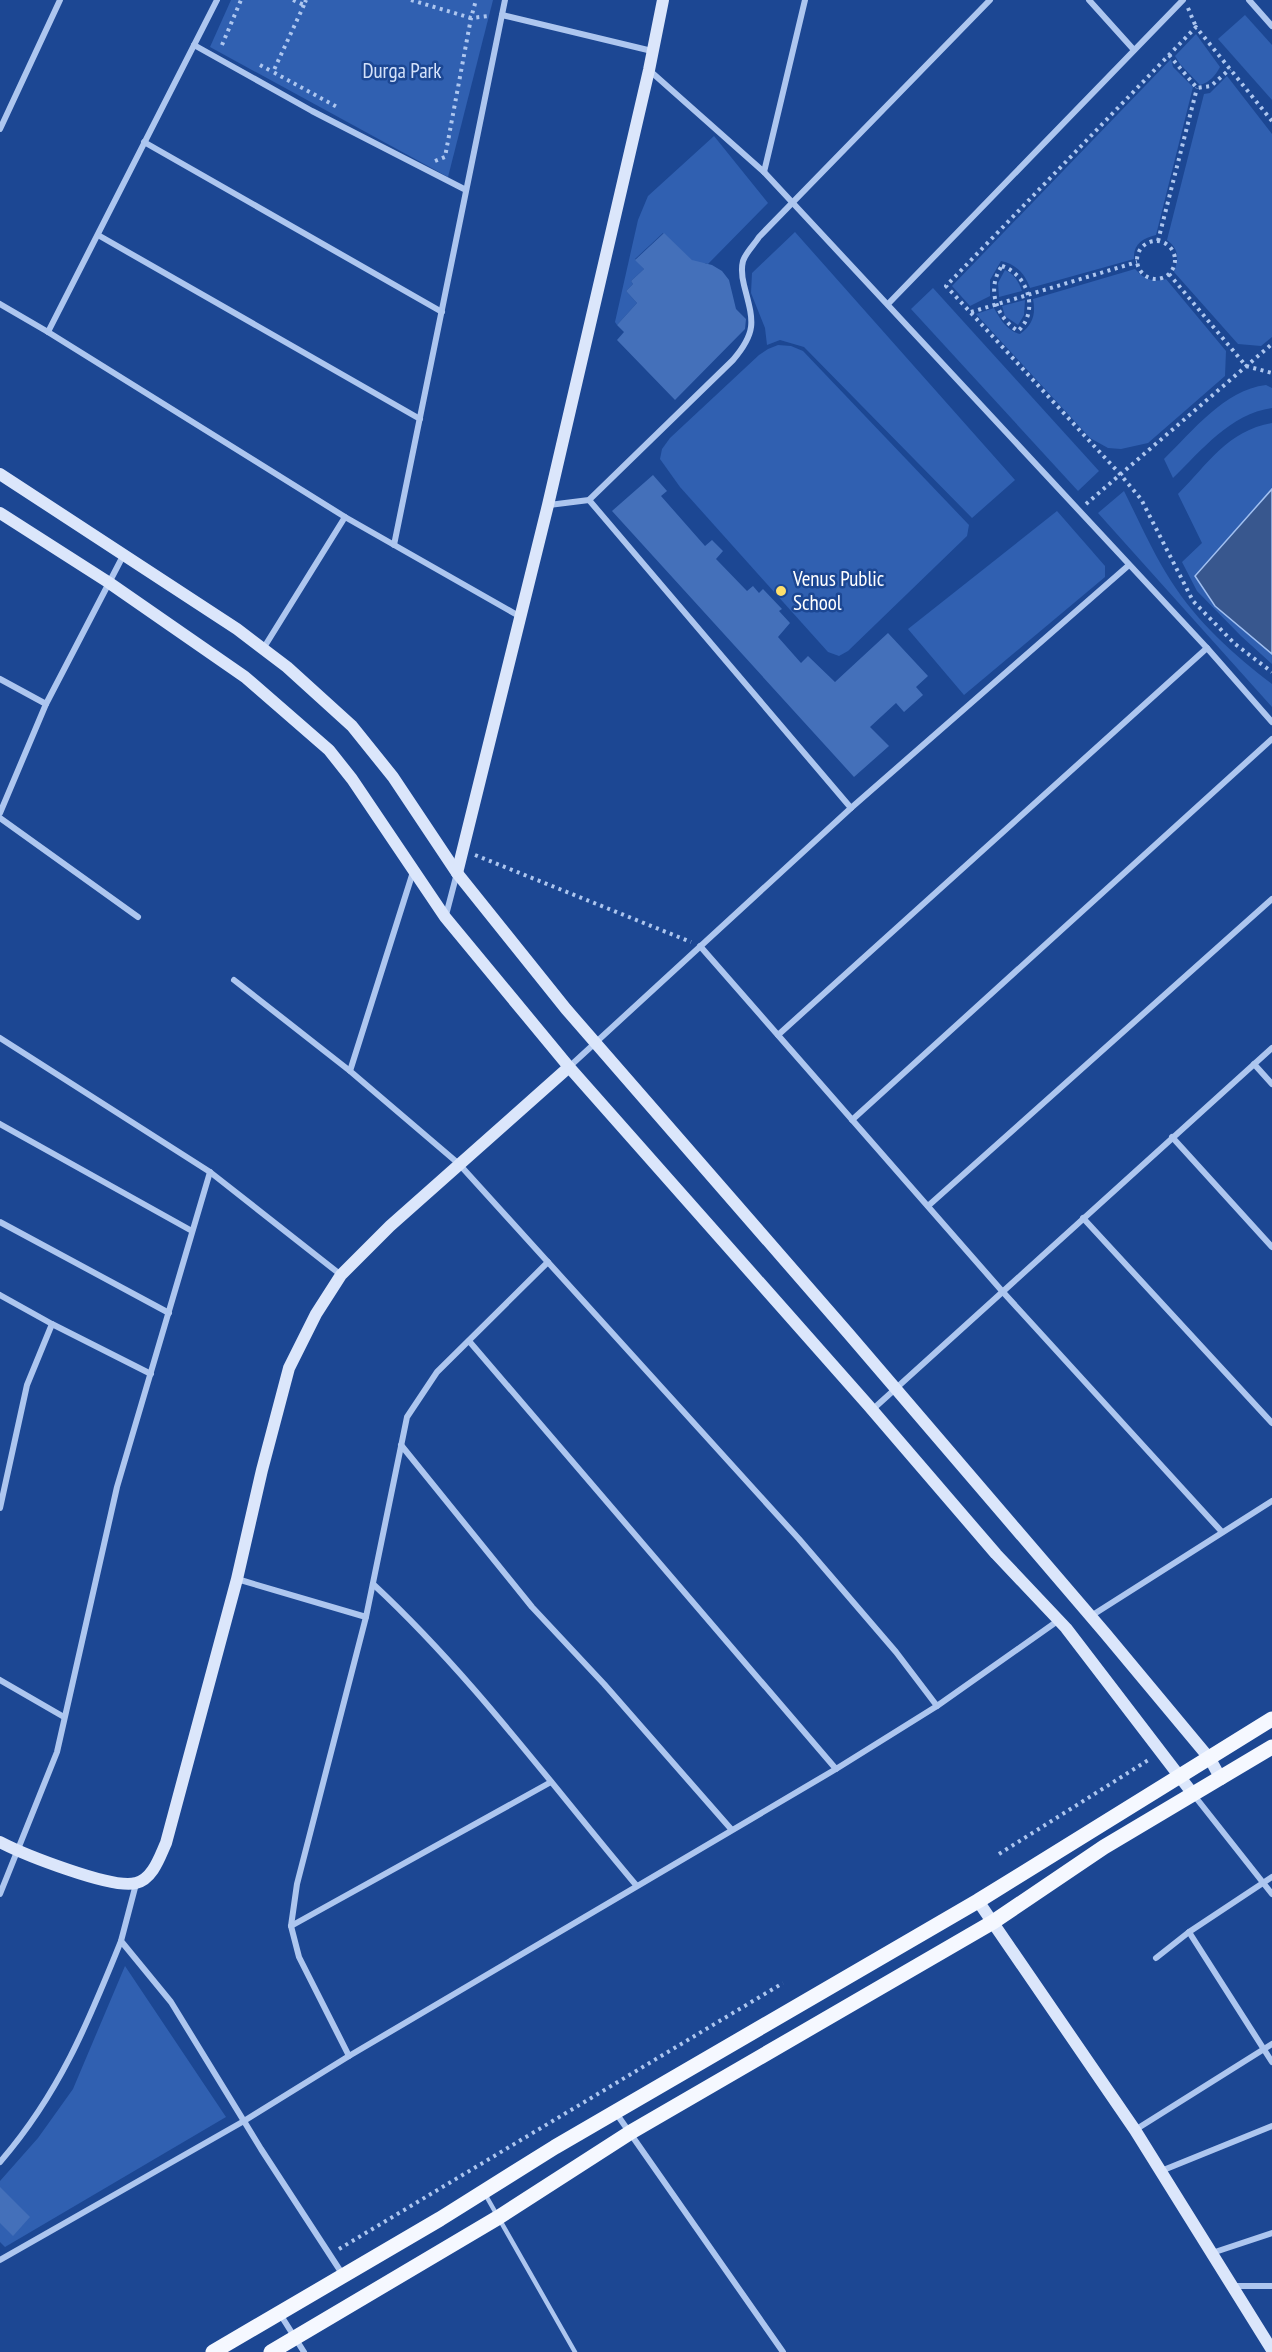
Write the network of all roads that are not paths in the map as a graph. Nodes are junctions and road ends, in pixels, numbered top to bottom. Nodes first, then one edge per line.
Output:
1 (60, 0) edge
2 (217, 0) edge
3 (505, 0) edge
4 (663, 0) edge
5 (805, 0) edge
6 (990, 0) edge
7 (1089, 0) edge
8 (1183, 0) edge
9 (1248, 0) edge
10 (502, 15) junction
11 (1272, 26) edge
12 (194, 45) junction
13 (1134, 50) junction
14 (652, 51) junction
15 (649, 70) junction
16 (0, 129) edge
17 (144, 142) junction
18 (764, 171) junction
19 (466, 190) junction
20 (794, 202) junction
21 (98, 234) junction
22 (0, 303) edge
23 (888, 304) junction
24 (442, 312) junction
25 (48, 332) junction
26 (420, 419) junction
27 (0, 474) edge
28 (589, 500) junction
29 (548, 505) junction
30 (0, 513) edge
31 (345, 517) junction
32 (394, 545) junction
33 (123, 554) junction
34 (1129, 565) junction
35 (108, 582) junction
36 (519, 616) junction
37 (1207, 648) junction
38 (263, 649) junction
39 (0, 679) edge
40 (46, 704) junction
41 (1272, 722) edge
42 (1272, 739) edge
43 (850, 808) junction
44 (0, 813) edge
45 (0, 818) edge
46 (414, 869) junction
47 (457, 873) junction
48 (1272, 899) edge
49 (138, 917) dead end
50 (445, 917) junction
51 (700, 946) junction
52 (234, 980) dead end
53 (778, 1035) junction
54 (0, 1038) edge
55 (596, 1044) junction
56 (1272, 1048) edge
57 (1254, 1064) junction
58 (570, 1067) junction
59 (350, 1071) junction
60 (1272, 1084) edge
61 (852, 1120) junction
62 (0, 1124) edge
63 (1172, 1137) junction
64 (459, 1164) junction
65 (210, 1172) junction
66 (928, 1206) junction
67 (1083, 1218) junction
68 (0, 1222) edge
69 (192, 1231) junction
70 (1272, 1247) edge
71 (548, 1262) junction
72 (341, 1275) junction
73 (1002, 1291) junction
74 (0, 1295) edge
75 (169, 1313) junction
76 (52, 1324) junction
77 (469, 1341) junction
78 (151, 1374) junction
79 (896, 1389) junction
80 (872, 1410) junction
81 (1272, 1423) edge
82 (401, 1444) junction
83 (1272, 1501) edge
84 (0, 1508) edge
85 (1222, 1532) junction
86 (237, 1579) junction
87 (373, 1584) junction
88 (1091, 1616) junction
89 (366, 1617) junction
90 (1059, 1620) junction
91 (0, 1680) edge
92 (937, 1706) junction
93 (64, 1718) junction
94 (1272, 1719) edge
95 (1272, 1747) edge
96 (1210, 1759) junction
97 (836, 1769) junction
98 (1178, 1775) junction
99 (1221, 1779) junction
100 (551, 1782) junction
101 (1193, 1794) junction
102 (731, 1829) junction
103 (0, 1842) edge
104 (18, 1851) junction
105 (1272, 1877) edge
106 (1264, 1882) junction
107 (136, 1883) junction
108 (636, 1885) junction
109 (0, 1894) edge
110 (1272, 1894) edge
111 (978, 1901) junction
112 (993, 1922) junction
113 (291, 1926) junction
114 (1189, 1932) junction
115 (122, 1941) junction
116 (1155, 1958) dead end
117 (1272, 2044) edge
118 (1264, 2049) junction
119 (349, 2056) junction
120 (1272, 2062) edge
121 (615, 2113) junction
122 (244, 2121) junction
123 (1272, 2126) edge
124 (1135, 2130) junction
125 (631, 2132) junction
126 (0, 2162) edge
127 (1161, 2171) junction
128 (484, 2191) junction
129 (499, 2217) junction
130 (1272, 2233) edge
131 (0, 2249) edge
132 (1212, 2253) junction
133 (3, 2258) edge
134 (343, 2275) junction
135 (1232, 2286) junction
136 (1272, 2286) edge
137 (280, 2314) junction
138 (295, 2338) junction
139 (1272, 2350) edge
140 (213, 2352) edge
141 (271, 2352) edge
142 (304, 2352) edge
143 (575, 2352) edge
144 (783, 2352) edge

1 - 16 street
2 - 12 street
3 - 10 street
4 - 14 street
5 - 18 street
6 - 20 street
7 - 13 street
8 - 13 street
9 - 11 street
10 - 14 street
10 - 19 street
12 - 17 street
12 - 19 street
13 - 23 street
14 - 15 street
15 - 18 street
15 - 29 street
17 - 21 street
17 - 24 street
18 - 20 street
19 - 24 street
20 - 23 street
20 - 28 street
21 - 25 street
21 - 26 street
22 - 25 street
23 - 34 street
24 - 26 street
25 - 31 street
26 - 32 street
27 - 33 street
28 - 29 street
28 - 43 street
29 - 36 street
30 - 35 street
31 - 32 street
31 - 38 street
32 - 36 street
33 - 35 street
33 - 38 street
34 - 37 street
34 - 43 street
35 - 40 street
35 - 46 street
36 - 47 street
37 - 41 street
37 - 53 street
38 - 47 street
39 - 40 street
40 - 44 street
42 - 61 street
43 - 51 street
45 - 49 street
46 - 50 street
46 - 59 street
47 - 50 street
47 - 55 street
48 - 66 street
50 - 58 street
51 - 53 street
51 - 55 street
52 - 59 street
53 - 61 street
54 - 65 street
55 - 58 street
55 - 79 street
56 - 57 street
57 - 60 street
57 - 63 street
58 - 64 street
58 - 80 street
59 - 64 street
61 - 66 street
62 - 69 street
63 - 67 street
63 - 70 street
64 - 71 street
64 - 72 street
65 - 69 street
65 - 72 street
66 - 73 street
67 - 73 street
67 - 81 street
68 - 75 street
69 - 75 street
71 - 77 street
71 - 92 street
72 - 86 street
73 - 79 street
73 - 85 street
74 - 76 street
75 - 78 street
76 - 78 street
76 - 84 street
77 - 82 street
77 - 97 street
78 - 93 street
79 - 80 street
79 - 88 street
80 - 90 street
82 - 87 street
82 - 102 street
83 - 85 street
85 - 88 street
86 - 89 street
86 - 107 street
87 - 89 street
87 - 100 street
88 - 96 street
89 - 113 street
90 - 92 street
90 - 98 street
91 - 93 street
92 - 97 street
93 - 104 street
94 - 96 main road
95 - 99 main road
96 - 98 main road
96 - 99 street
97 - 102 street
98 - 101 street
98 - 111 main road
99 - 101 main road
100 - 108 street
100 - 113 street
101 - 106 street
101 - 112 main road
102 - 108 street
103 - 104 street
104 - 107 street
104 - 109 street
105 - 106 street
106 - 110 street
106 - 114 street
107 - 115 street
108 - 119 street
111 - 112 street
111 - 121 main road
112 - 124 street
112 - 125 main road
113 - 119 street
114 - 116 street
114 - 118 street
115 - 122 street
115 - 126 street
117 - 118 street
118 - 120 street
118 - 124 street
119 - 122 street
121 - 125 street
121 - 128 main road
122 - 133 street
122 - 134 street
123 - 127 street
124 - 127 street
125 - 129 main road
125 - 144 street
127 - 132 street
128 - 129 lane
128 - 134 main road
129 - 138 main road
129 - 143 lane
130 - 132 street
131 - 133 street
132 - 135 street
134 - 137 main road
135 - 136 street
135 - 139 street
137 - 138 street
137 - 140 main road
138 - 141 main road
138 - 142 street

